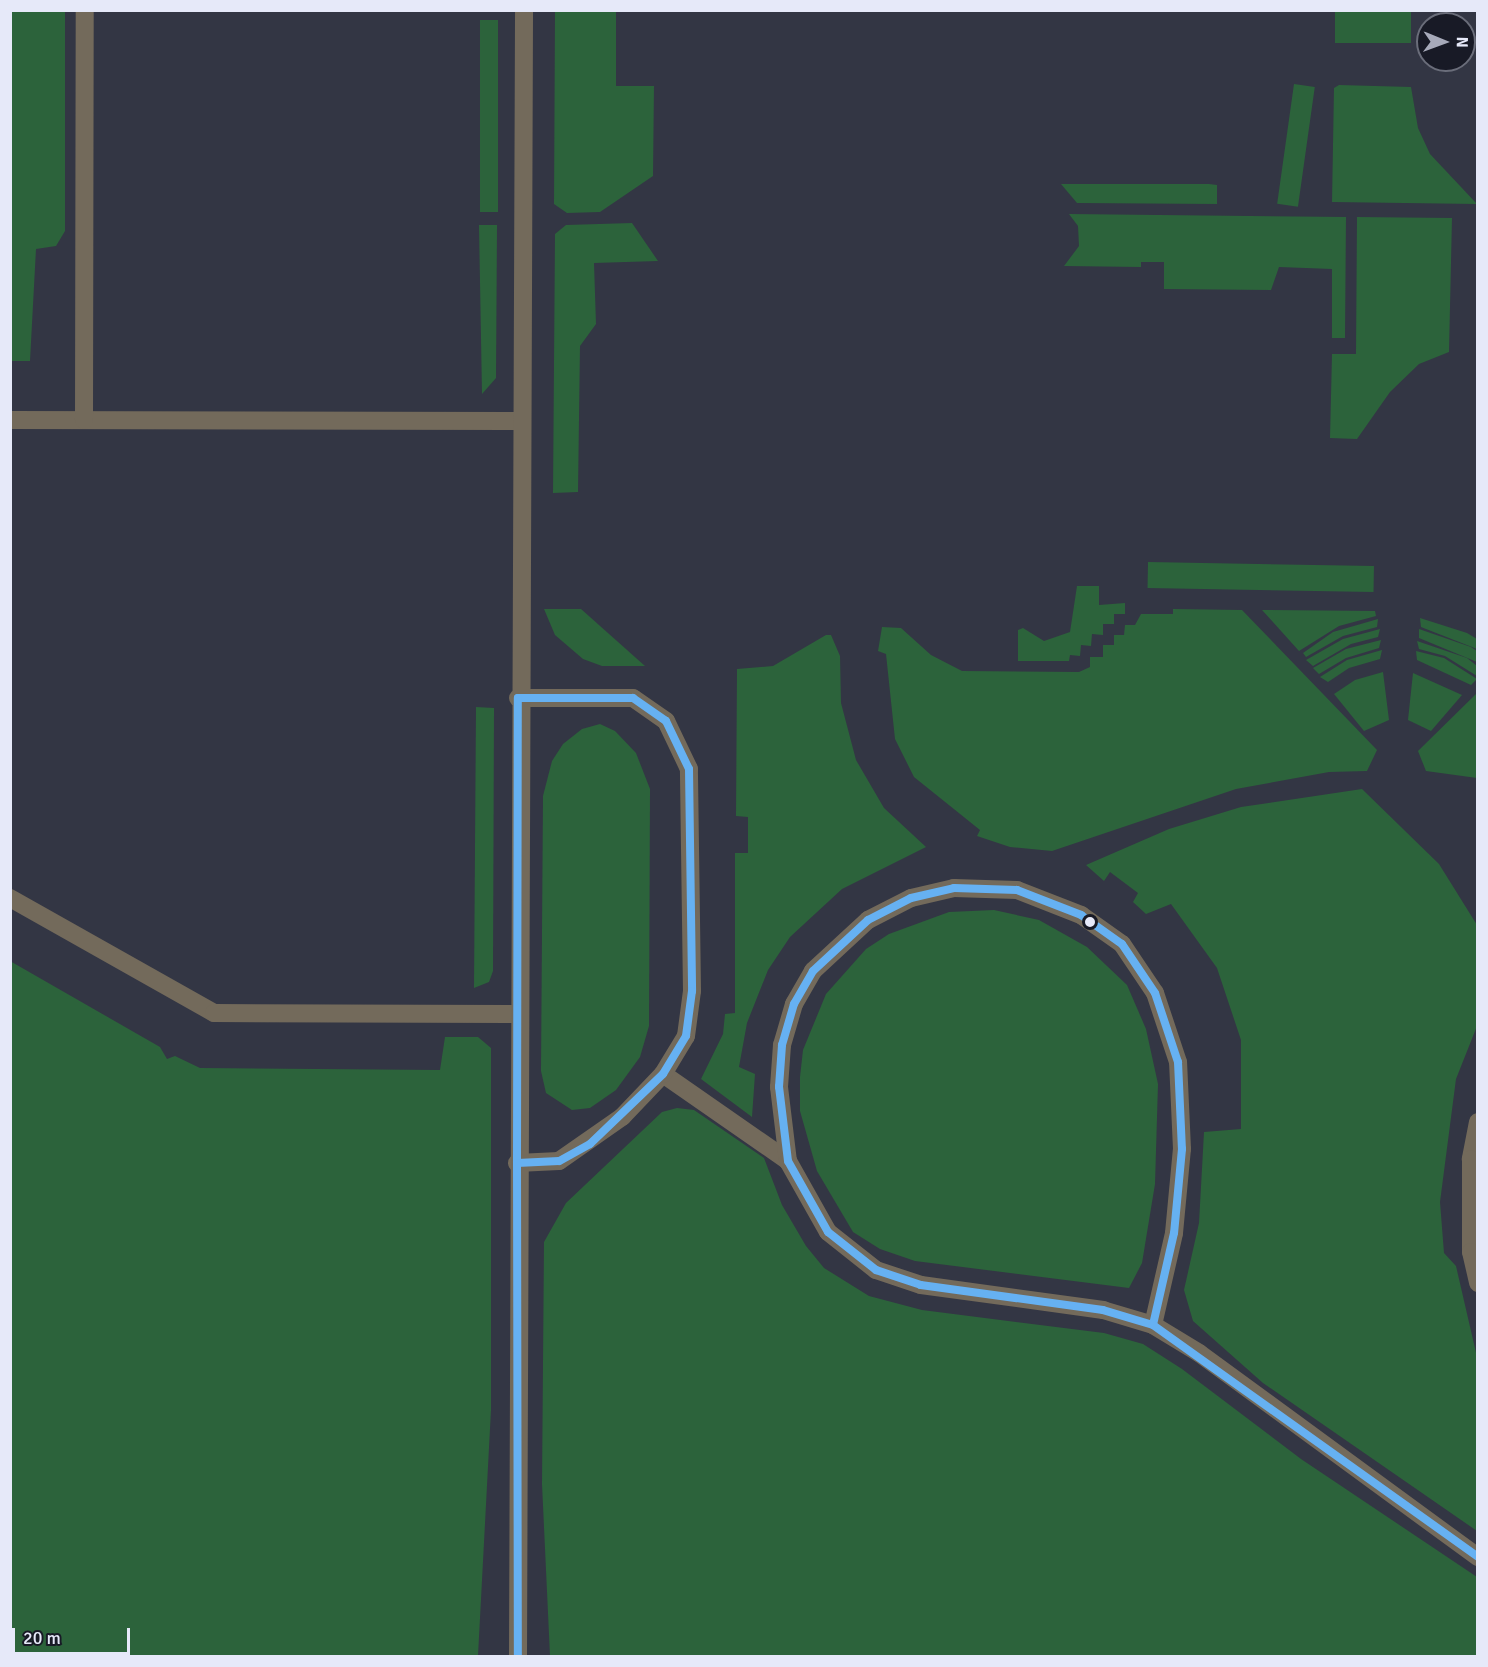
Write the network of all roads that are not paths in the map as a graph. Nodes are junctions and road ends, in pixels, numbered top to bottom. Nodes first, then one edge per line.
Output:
1 (84, 10) edge
2 (524, 10) edge
3 (10, 420) edge
4 (84, 420) junction
5 (520, 421) junction
6 (518, 698) junction
7 (10, 898) edge
8 (517, 1014) junction
9 (663, 1074) junction
10 (1478, 1122) edge
11 (788, 1161) junction
12 (517, 1163) junction
13 (1478, 1283) edge
14 (1153, 1325) junction
15 (1478, 1557) edge
16 (518, 1656) edge

1 - 4 lane
2 - 5 lane
3 - 4 lane
4 - 5 lane
5 - 6 lane
6 - 8 lane
6 - 9 lane
7 - 8 lane
8 - 12 lane
9 - 11 lane
9 - 12 lane
10 - 13 lane
11 - 14 lane
11 - 14 lane
12 - 16 lane
14 - 15 lane

